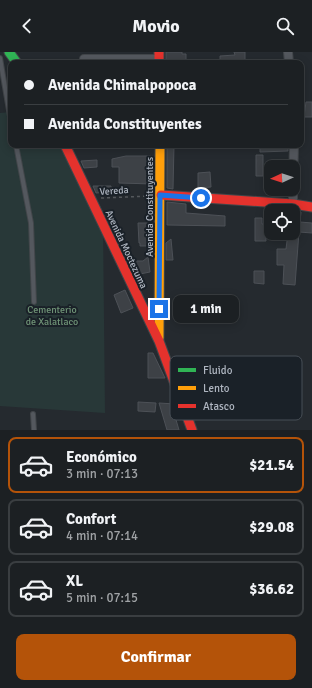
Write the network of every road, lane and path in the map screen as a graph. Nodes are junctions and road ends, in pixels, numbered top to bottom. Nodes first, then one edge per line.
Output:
1 (9, 52) edge
2 (0, 58) edge
3 (159, 58) edge
4 (84, 59) dead end
5 (16, 60) edge
6 (8, 105) edge
7 (17, 148) edge
8 (66, 148) edge
9 (160, 148) edge
10 (294, 148) edge
11 (294, 160) edge
12 (160, 195) junction
13 (293, 196) edge
14 (91, 199) junction
15 (293, 204) joint
16 (300, 205) edge
17 (312, 207) edge
18 (34, 302) dead end
19 (159, 341) junction
20 (170, 371) edge
21 (33, 414) dead end
22 (188, 420) edge
23 (34, 430) edge
24 (192, 430) edge

1 - 5 main road
2 - 6 lane
3 - 4 street
7 - 18 lane
8 - 14 main road, Avenida Moctezuma
9 - 12 main road, Avenida Constituyentes
10 - 11 street
12 - 14 path, Vereda
12 - 15 main road
12 - 19 main road, Avenida Constituyentes
13 - 15 street
14 - 19 main road, Avenida Moctezuma
16 - 17 main road
19 - 20 main road, Avenida Moctezuma
21 - 23 lane
22 - 24 main road, Avenida Moctezuma

